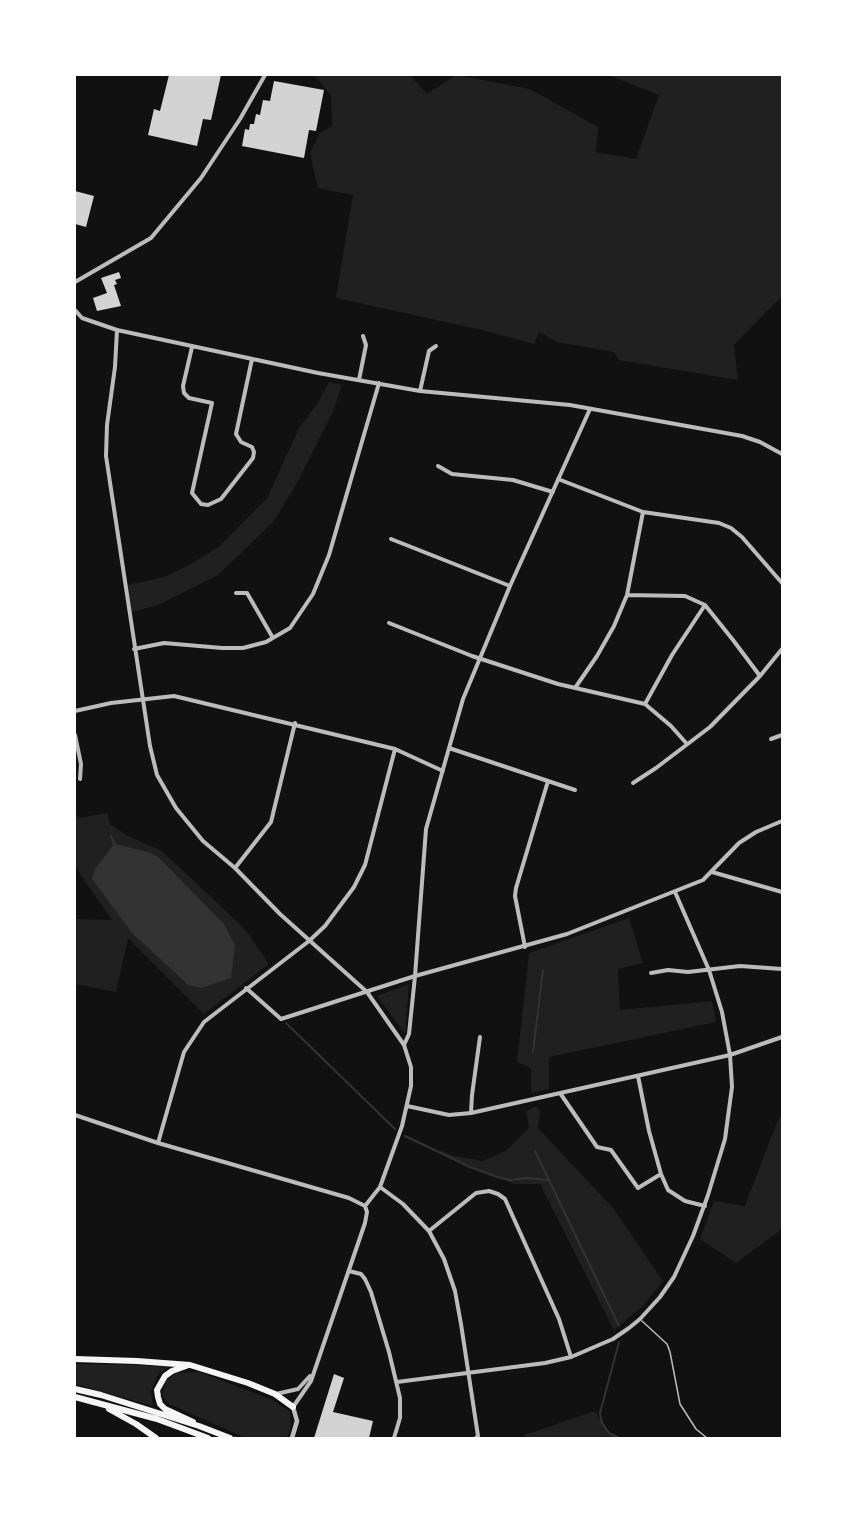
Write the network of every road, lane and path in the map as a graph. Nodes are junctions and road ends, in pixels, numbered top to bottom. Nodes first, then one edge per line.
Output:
1 (265, 75) edge
2 (75, 282) edge
3 (75, 310) edge
4 (117, 330) junction
5 (363, 336) dead end
6 (192, 346) junction
7 (436, 346) dead end
8 (252, 359) junction
9 (359, 380) junction
10 (379, 383) junction
11 (420, 391) junction
12 (590, 409) junction
13 (782, 454) edge
14 (438, 466) dead end
15 (558, 479) junction
16 (553, 492) junction
17 (643, 512) junction
18 (391, 539) dead end
19 (782, 583) edge
20 (510, 586) junction
21 (236, 593) dead end
22 (627, 595) junction
23 (705, 605) junction
24 (388, 623) dead end
25 (273, 638) junction
26 (134, 649) junction
27 (782, 649) edge
28 (480, 658) junction
29 (760, 676) junction
30 (575, 688) junction
31 (142, 699) junction
32 (645, 705) junction
33 (75, 711) edge
34 (295, 723) junction
35 (75, 735) edge
36 (782, 735) edge
37 (771, 739) dead end
38 (687, 744) junction
39 (449, 748) junction
40 (395, 749) junction
41 (443, 771) junction
42 (80, 778) dead end
43 (548, 781) junction
44 (633, 783) dead end
45 (575, 790) dead end
46 (782, 821) edge
47 (235, 868) junction
48 (712, 872) junction
49 (675, 892) junction
50 (782, 892) edge
51 (309, 940) junction
52 (525, 947) junction
53 (782, 969) edge
54 (708, 970) junction
55 (651, 973) dead end
56 (416, 976) junction
57 (246, 988) junction
58 (367, 992) junction
59 (480, 1037) dead end
60 (782, 1037) edge
61 (404, 1045) junction
62 (730, 1055) junction
63 (638, 1076) junction
64 (560, 1093) junction
65 (407, 1106) junction
66 (471, 1113) junction
67 (75, 1115) edge
68 (158, 1143) junction
69 (661, 1174) junction
70 (380, 1187) junction
71 (365, 1206) junction
72 (705, 1206) junction
73 (429, 1231) junction
74 (349, 1271) junction
75 (640, 1319) junction
76 (571, 1357) junction
77 (75, 1359) edge
78 (318, 1362) junction
79 (190, 1365) junction
80 (468, 1372) junction
81 (397, 1382) junction
82 (75, 1389) edge
83 (275, 1394) junction
84 (75, 1397) edge
85 (98, 1403) junction
86 (293, 1407) junction
87 (199, 1426) junction
88 (156, 1438) edge
89 (208, 1438) edge
90 (230, 1438) edge
91 (292, 1438) edge
92 (394, 1438) edge
93 (476, 1438) edge
94 (707, 1438) edge

1 - 2 street
3 - 4 street
4 - 6 street
4 - 26 street
5 - 9 street
6 - 8 street
6 - 8 street
7 - 11 street
8 - 9 street
9 - 10 street
10 - 11 street
10 - 25 street
11 - 12 street
12 - 13 street
12 - 15 street
14 - 16 street
15 - 16 street
15 - 17 street
16 - 20 street
17 - 19 street
17 - 22 street
18 - 20 street
20 - 28 street
21 - 25 street
22 - 23 street
22 - 30 street
23 - 29 street
23 - 32 street
24 - 28 street
25 - 26 street
26 - 31 street
27 - 29 street
28 - 30 street
28 - 39 street
29 - 38 street
30 - 32 street
31 - 33 street
31 - 34 street
31 - 47 street
32 - 38 street
34 - 40 street
34 - 47 street
35 - 42 street
36 - 37 street
38 - 44 street
39 - 41 street
39 - 43 street
40 - 41 street
40 - 51 street
41 - 56 street
43 - 45 street
43 - 52 street
46 - 48 street
47 - 51 street
48 - 49 street
48 - 50 street
49 - 52 street
49 - 54 street
51 - 57 street
51 - 58 street
52 - 56 street
53 - 54 street
54 - 55 street
54 - 62 street
56 - 58 street
56 - 61 street
57 - 58 street
57 - 68 street
58 - 61 street
59 - 66 street
60 - 62 street
61 - 65 street
62 - 63 street
62 - 72 street
63 - 64 street
63 - 69 street
64 - 66 street
64 - 69 street
65 - 66 street
65 - 70 street
67 - 68 street
68 - 71 street
69 - 72 street
70 - 71 street
70 - 73 street
71 - 74 street
72 - 75 street
73 - 76 street
73 - 80 street
74 - 78 street
74 - 81 street
75 - 76 street
75 - 94 lane
76 - 80 street
77 - 79 highway
78 - 83 street
78 - 86 street
79 - 83 highway
79 - 87 highway
80 - 81 street
80 - 93 street
81 - 92 street
82 - 87 highway
83 - 86 highway
84 - 85 highway
85 - 88 highway
85 - 89 highway
86 - 91 street
87 - 90 highway

